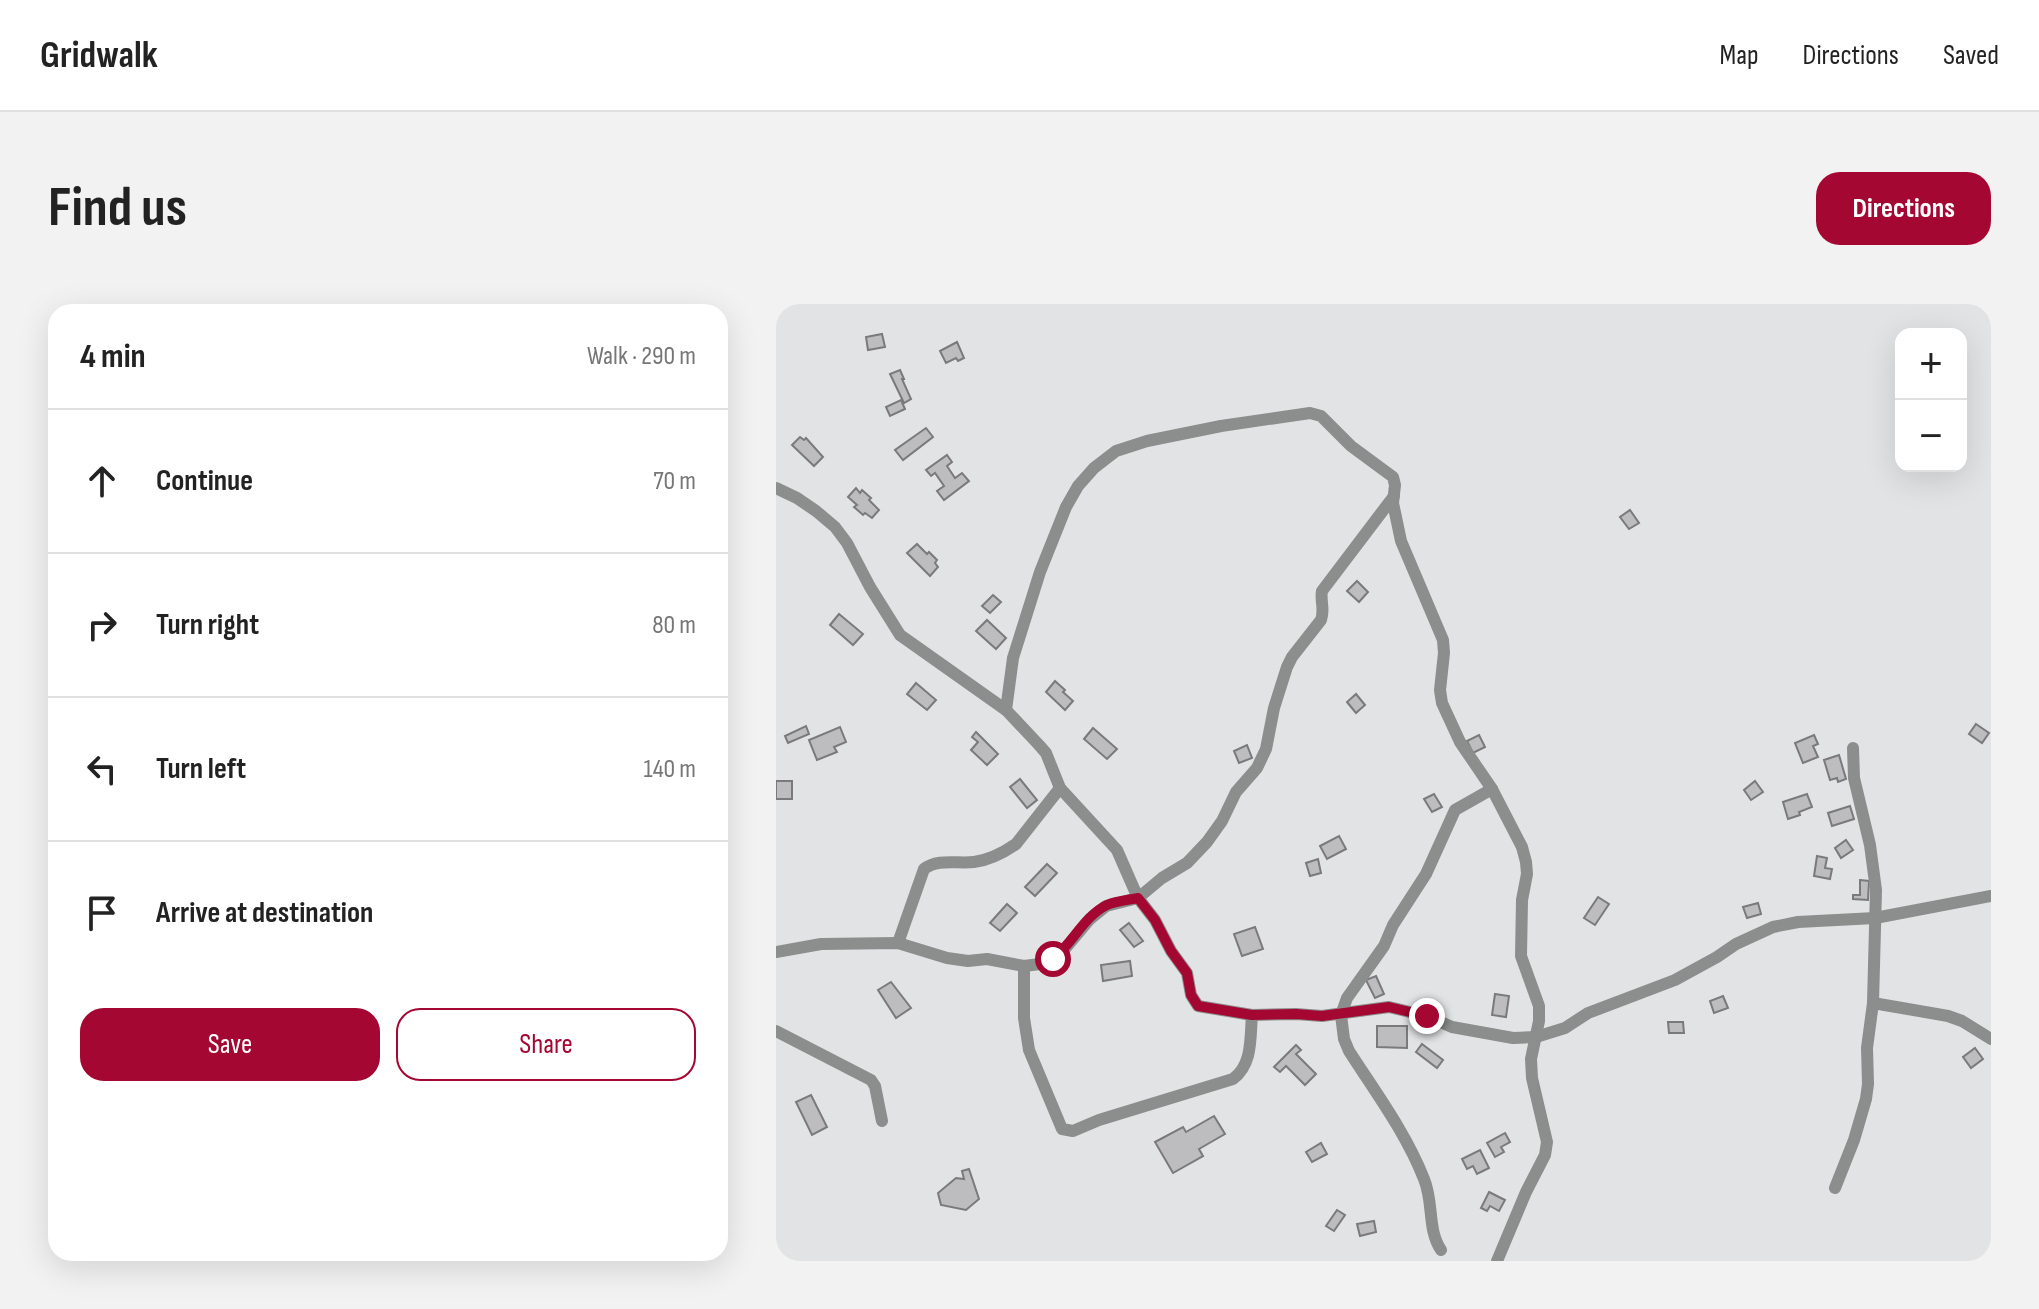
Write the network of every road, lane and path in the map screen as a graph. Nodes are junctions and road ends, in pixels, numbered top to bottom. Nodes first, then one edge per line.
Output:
1 (776, 488) edge
2 (1394, 496) junction
3 (1006, 710) junction
4 (1853, 748) dead end
5 (1060, 788) junction
6 (1492, 789) junction
7 (1991, 896) edge
8 (1138, 898) junction
9 (1875, 918) junction
10 (898, 943) junction
11 (776, 952) edge
12 (1024, 966) junction
13 (1873, 1003) junction
14 (1252, 1015) junction
15 (1341, 1015) junction
16 (776, 1031) edge
17 (1536, 1037) junction
18 (1991, 1039) edge
19 (882, 1121) dead end
20 (1835, 1188) dead end
21 (1441, 1250) dead end
22 (1497, 1261) edge

1 - 3 street
2 - 3 street
2 - 6 street
2 - 8 street
3 - 5 street
4 - 9 street
5 - 8 street
5 - 10 street
6 - 15 street
6 - 17 street
7 - 9 street
8 - 12 street
8 - 14 street
9 - 13 street
9 - 17 street
10 - 11 street
10 - 12 street
12 - 14 street
13 - 18 street
13 - 20 street
14 - 15 street
15 - 17 street
15 - 21 street
16 - 19 street
17 - 22 street

